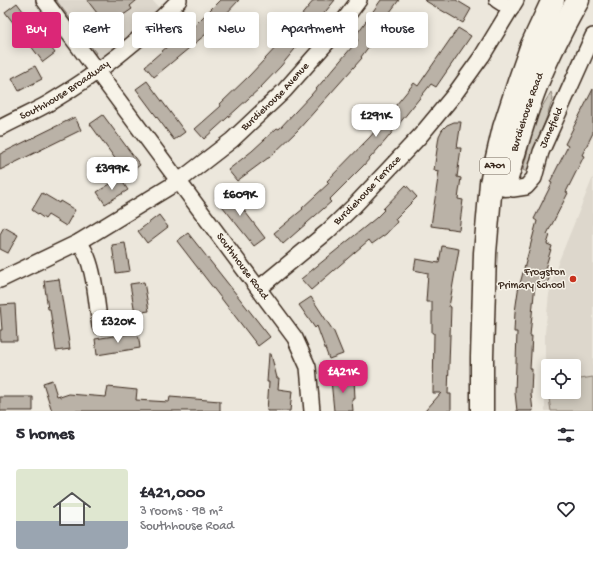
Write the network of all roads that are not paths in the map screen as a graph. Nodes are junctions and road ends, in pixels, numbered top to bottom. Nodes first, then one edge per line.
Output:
1 (44, 0) edge
2 (179, 0) edge
3 (359, 0) edge
4 (497, 0) edge
5 (553, 0) edge
6 (578, 0) edge
7 (514, 4) edge
8 (593, 36) edge
9 (96, 72) junction
10 (0, 128) edge
11 (179, 181) junction
12 (498, 185) junction
13 (79, 242) junction
14 (0, 280) edge
15 (259, 288) junction
16 (100, 326) dead end
17 (312, 411) edge
18 (482, 411) edge

1 - 9 street, Southhouse Road
2 - 9 street, Southhouse Broadway
3 - 11 street, Burdiehouse Avenue
4 - 7 street
5 - 12 main road, Burdiehouse Road / A701
6 - 12 main road, Burdiehouse Road / A701
7 - 15 street, Burdiehouse Terrace
8 - 12 street, Janefield
9 - 10 street, Southhouse Broadway
9 - 11 street, Southhouse Road
11 - 13 street, Burdiehouse Avenue
11 - 15 street, Southhouse Road
12 - 18 main road, Burdiehouse Road / A701
13 - 14 street, Burdiehouse Avenue
13 - 16 street
15 - 17 street, Southhouse Road

